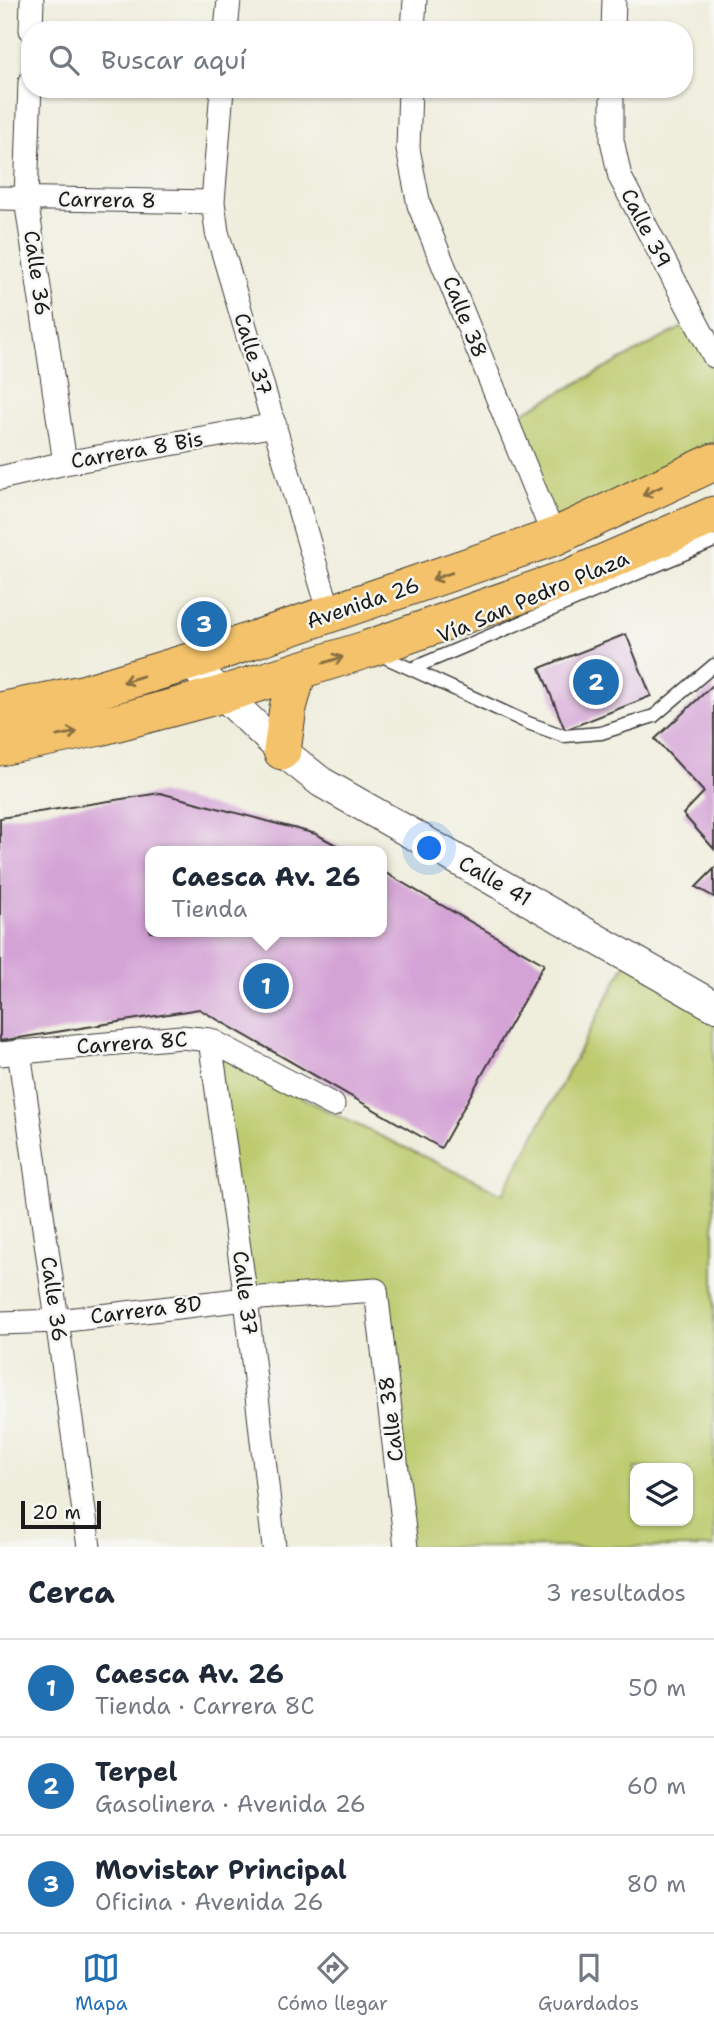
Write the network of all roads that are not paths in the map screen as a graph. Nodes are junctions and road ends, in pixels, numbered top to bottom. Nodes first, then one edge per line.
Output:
1 (32, 0) edge
2 (229, 0) edge
3 (415, 0) edge
4 (614, 0) edge
5 (31, 21) edge
6 (227, 21) edge
7 (414, 21) edge
8 (614, 21) edge
9 (29, 98) edge
10 (221, 98) edge
11 (410, 98) edge
12 (612, 98) edge
13 (0, 198) edge
14 (26, 199) junction
15 (213, 202) junction
16 (714, 356) edge
17 (275, 425) junction
18 (714, 461) edge
19 (65, 463) junction
20 (0, 478) edge
21 (714, 515) edge
22 (554, 537) junction
23 (714, 541) edge
24 (330, 614) junction
25 (368, 649) junction
26 (189, 662) junction
27 (714, 665) edge
28 (411, 669) junction
29 (299, 671) junction
30 (223, 694) junction
31 (0, 711) edge
32 (0, 747) edge
33 (282, 751) junction
34 (714, 1006) edge
35 (210, 1040) junction
36 (10, 1053) edge
37 (333, 1105) dead end
38 (376, 1290) joint
39 (246, 1298) junction
40 (58, 1321) junction
41 (0, 1323) edge
42 (89, 1547) edge
43 (274, 1547) edge
44 (406, 1547) edge

1 - 5 street
2 - 6 street
3 - 7 street
4 - 8 street
9 - 14 street, Calle 36
10 - 15 street, Calle 37
11 - 22 street, Calle 38
12 - 16 street, Calle 39
13 - 14 street, Carrera 8
14 - 15 street, Carrera 8
14 - 19 street, Calle 36
15 - 17 street, Calle 37
17 - 19 street, Carrera 8 Bis
17 - 24 street, Calle 37
18 -> 22 main road, Avenida 26
19 - 20 street, Carrera 8 Bis
21 - 25 main road, Avenida 26
22 -> 24 main road, Avenida 26
23 - 28 lane, Vía San Pedro Plaza
24 - 26 main road, Avenida 26
25 - 28 lane
29 -> 25 main road, Avenida 26
26 - 30 street, Calle 41
26 -> 31 main road, Avenida 26
27 - 28 lane
29 - 30 main road, Avenida 26
29 - 33 main road
32 -> 30 main road, Avenida 26
30 - 33 street, Calle 41
33 - 34 street, Calle 41
35 - 36 street, Carrera 8C
35 - 37 street, Carrera 8C
35 - 39 street, Calle 37
36 - 40 street, Calle 36
38 - 39 street, Carrera 8D
38 - 44 street, Calle 38
39 - 40 street, Carrera 8D
39 - 43 street, Calle 37
40 - 41 street, Carrera 8D
40 - 42 street, Calle 36

